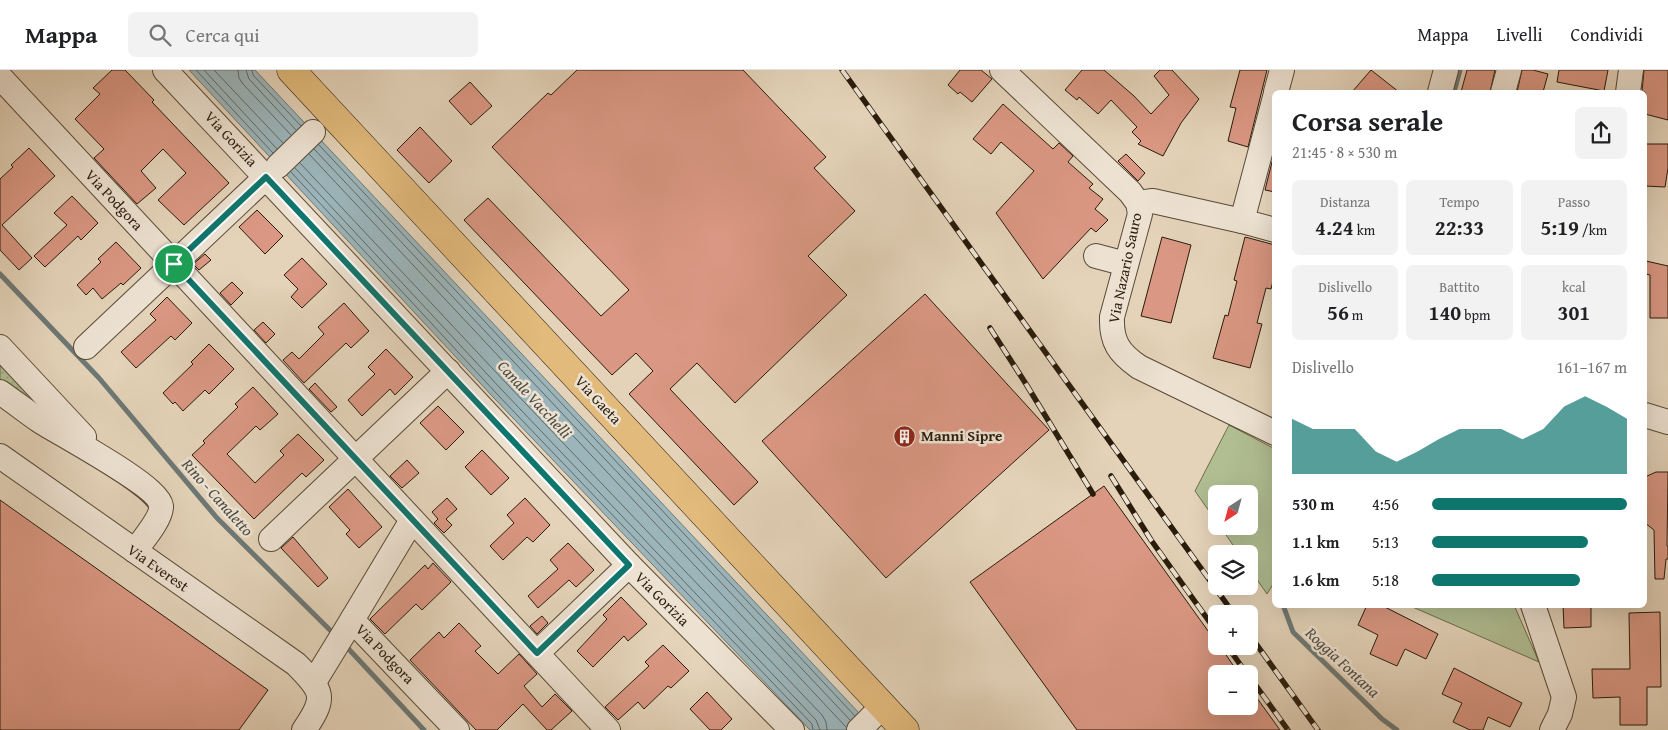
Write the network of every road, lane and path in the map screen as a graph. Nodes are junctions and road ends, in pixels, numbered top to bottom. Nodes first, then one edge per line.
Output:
1 (165, 70) edge
2 (291, 70) edge
3 (1002, 70) edge
4 (1282, 70) edge
5 (1446, 70) edge
6 (1508, 70) edge
7 (1631, 70) edge
8 (0, 77) edge
9 (1277, 90) edge
10 (1441, 90) edge
11 (1503, 90) edge
12 (1628, 90) edge
13 (1272, 108) edge
14 (314, 132) dead end
15 (272, 171) junction
16 (1138, 203) junction
17 (1242, 221) junction
18 (1272, 229) edge
19 (1096, 256) dead end
20 (174, 264) junction
21 (1126, 264) junction
22 (0, 347) edge
23 (86, 347) dead end
24 (448, 371) junction
25 (0, 392) edge
26 (48, 413) junction
27 (1647, 416) edge
28 (1668, 422) edge
29 (1272, 432) edge
30 (0, 456) edge
31 (355, 458) junction
32 (412, 520) junction
33 (271, 539) dead end
34 (134, 551) junction
35 (629, 565) junction
36 (1534, 608) edge
37 (352, 620) junction
38 (537, 653) junction
39 (314, 682) junction
40 (870, 719) edge
41 (304, 730) edge
42 (457, 730) edge
43 (608, 730) edge
44 (792, 730) edge
45 (905, 730) edge
46 (1552, 730) edge

1 - 15 street, Via Gorizia
2 - 40 main road, Via Gaeta
3 - 16 street
4 - 9 street
5 - 10 street
6 - 11 street
7 - 12 street
8 - 20 street, Via Podgora
13 - 17 street
14 - 15 street
15 - 20 street
15 - 24 street, Via Gorizia
16 - 17 street, Via Nazario Sauro
16 - 21 street, Via Nazario Sauro
17 - 18 street, Via Nazario Sauro
19 - 21 street
20 - 23 street
20 - 31 street, Via Podgora
21 - 29 street, Via Nazario Sauro
22 - 26 street
24 - 31 street
24 - 35 street, Via Gorizia
25 - 26 street
26 - 34 street
27 - 28 street
30 - 34 street, Via Everest
31 - 32 street, Via Podgora
31 - 33 street
32 - 37 street, Via Podgora
32 - 38 street, Via Podgora
34 - 39 street, Via Everest
35 - 38 street
35 - 44 street, Via Gorizia
36 - 46 street
37 - 39 street
37 - 42 street, Via Podgora
38 - 43 street, Via Podgora
39 - 41 street
40 - 45 main road, Via Gaeta

